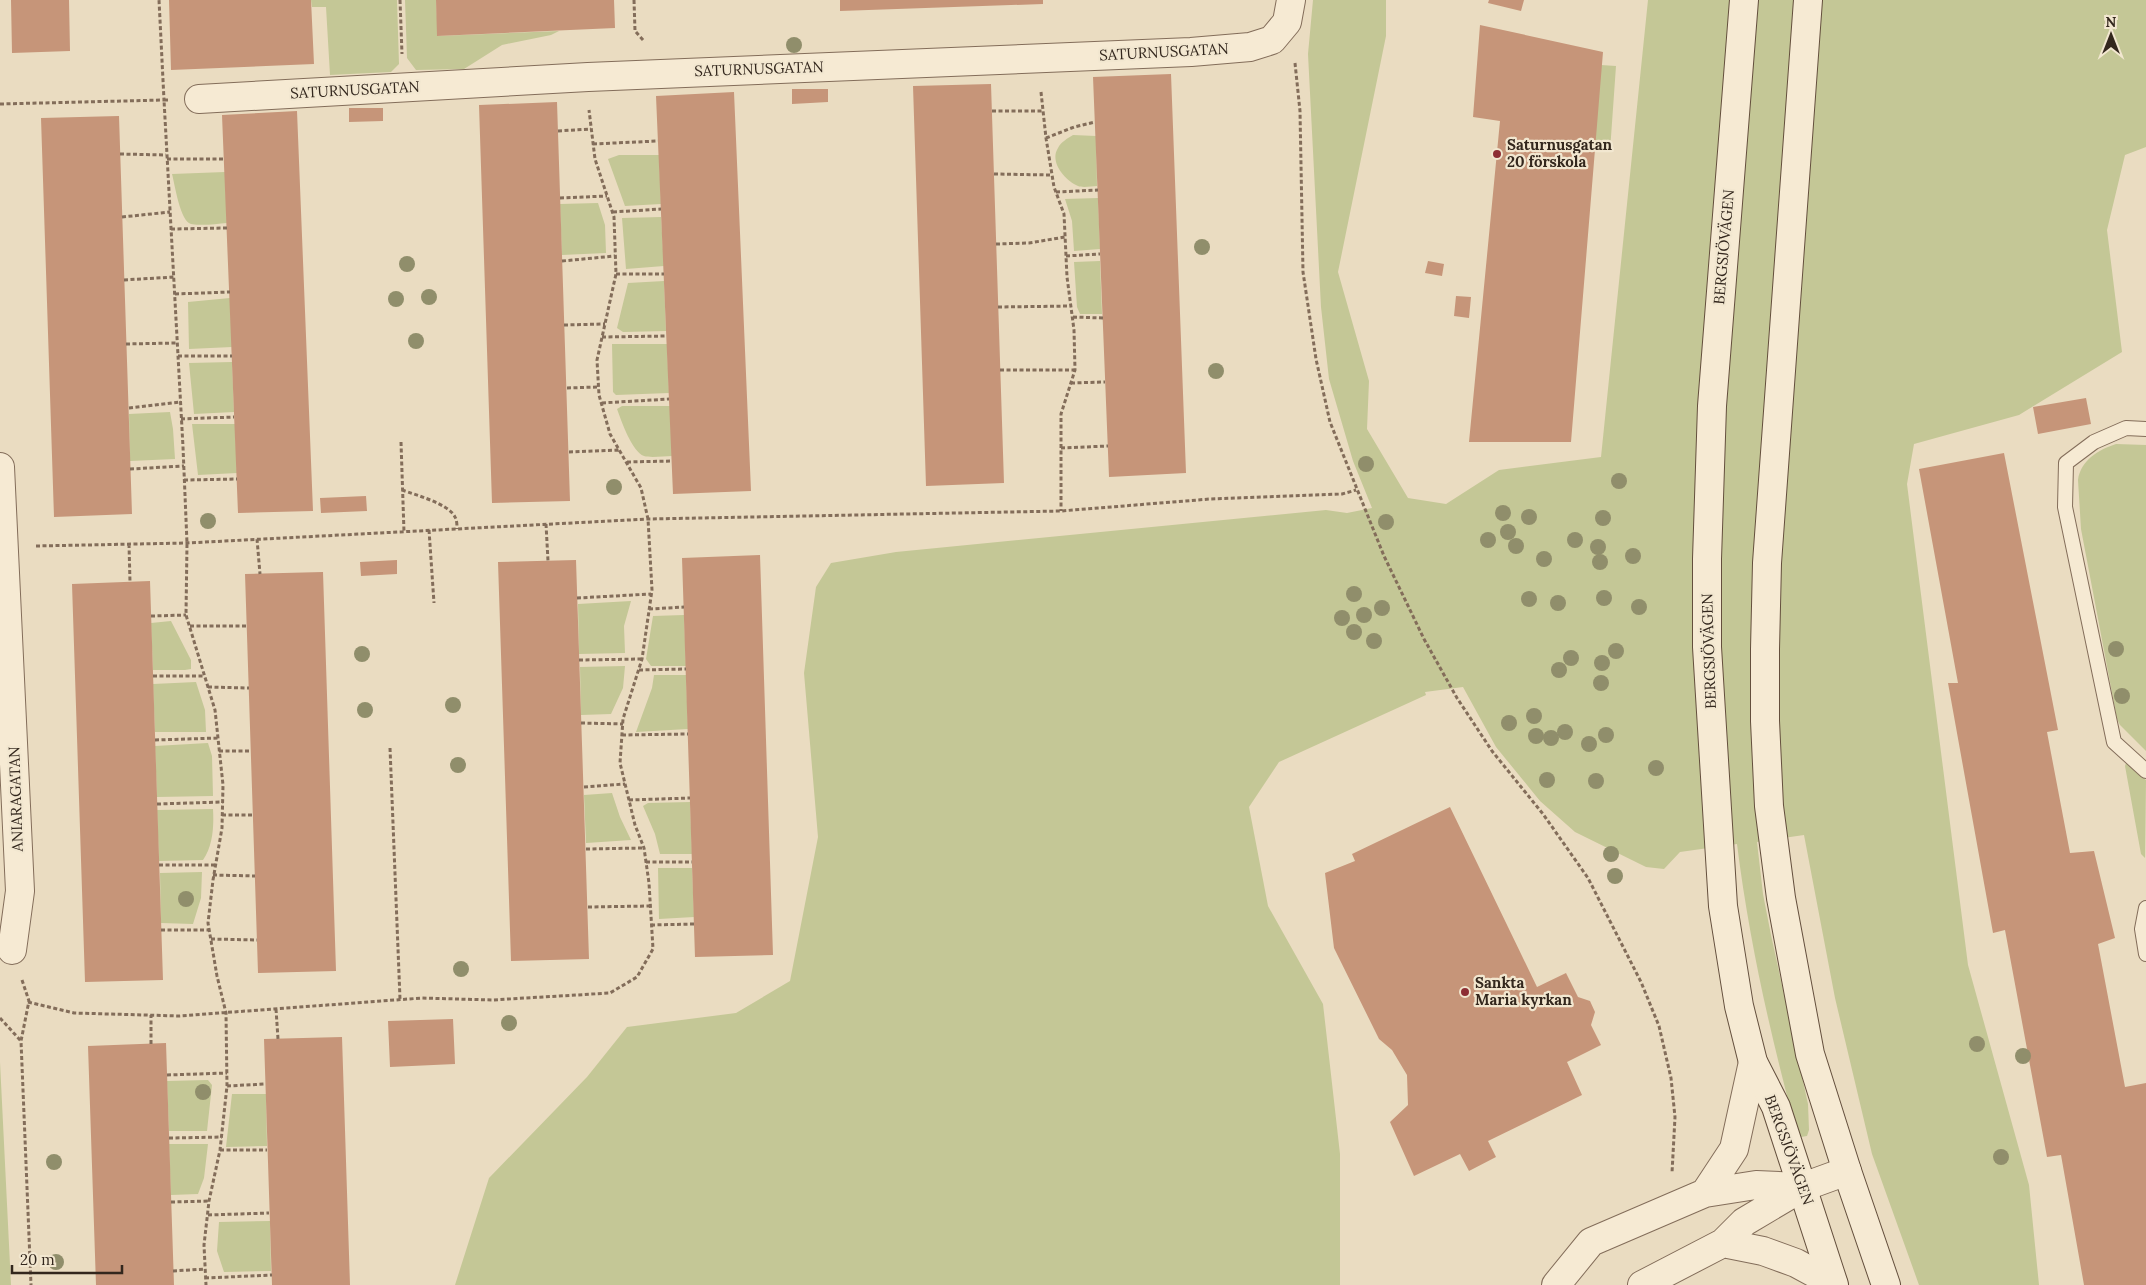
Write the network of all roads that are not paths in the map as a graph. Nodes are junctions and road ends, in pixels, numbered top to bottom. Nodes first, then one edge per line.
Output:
1 (1292, 0) edge
2 (1744, 0) edge
3 (1808, 0) edge
4 (200, 99) road end
5 (2146, 428) edge
6 (0, 466) edge
7 (2146, 771) edge
8 (2146, 908) edge
9 (12, 950) road end
10 (2146, 954) edge
11 (1753, 1062) junction
12 (1847, 1171) junction
13 (1803, 1186) junction
14 (1705, 1193) junction
15 (1723, 1243) junction
16 (1834, 1284) edge
17 (1556, 1285) edge
18 (1642, 1285) edge
19 (1886, 1285) edge

1 - 4 street, SATURNUSGATAN
2 - 11 street, BERGSJÖVÄGEN
3 - 12 street
5 - 7 lane
6 - 9 street, ANIARAGATAN
8 - 10 lane
11 - 13 street, BERGSJÖVÄGEN
11 - 14 street
12 - 13 street
12 - 19 street
13 - 14 street
13 - 15 street
13 - 16 street, BERGSJÖVÄGEN
14 - 17 street
15 - 16 street
15 - 18 street

